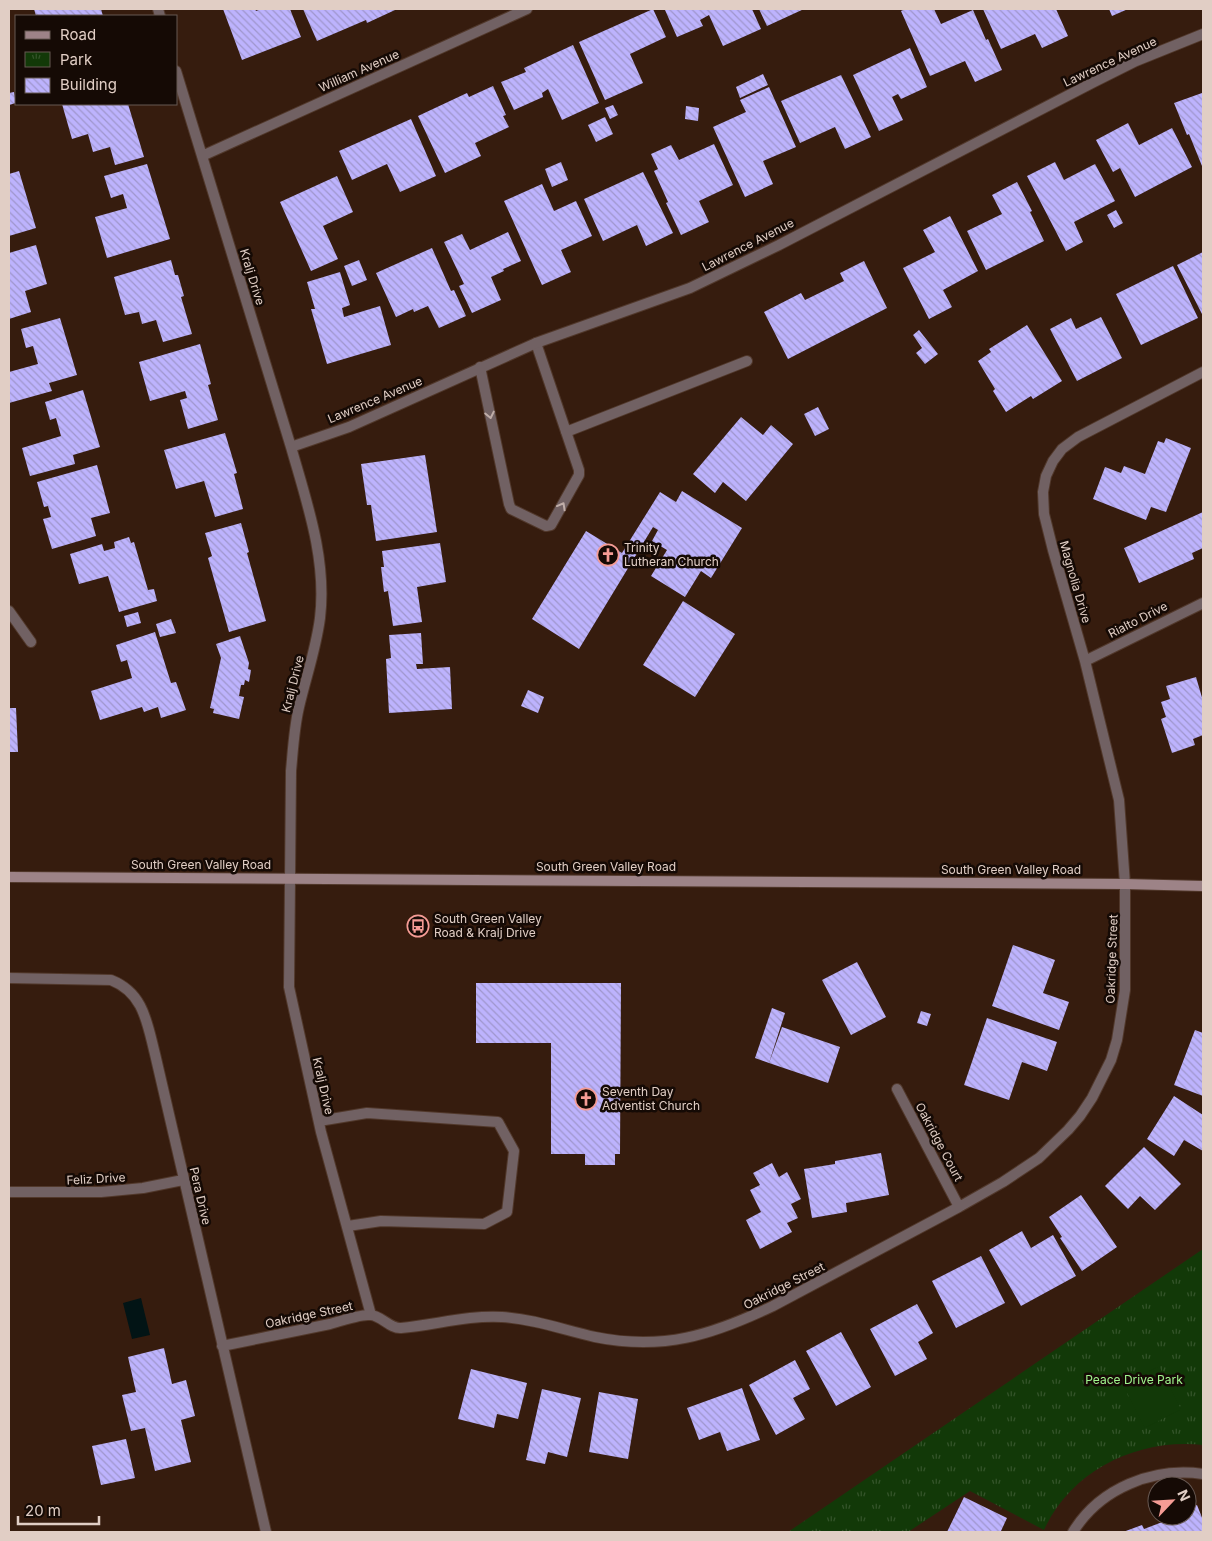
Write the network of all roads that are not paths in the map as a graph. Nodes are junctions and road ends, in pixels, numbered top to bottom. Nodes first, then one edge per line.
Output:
1 (527, 9) edge
2 (1203, 34) edge
3 (178, 78) edge
4 (202, 156) junction
5 (536, 343) junction
6 (748, 361) dead end
7 (480, 367) junction
8 (1203, 372) edge
9 (566, 432) junction
10 (291, 447) junction
11 (1203, 603) edge
12 (9, 611) edge
13 (32, 642) dead end
14 (1085, 661) junction
15 (9, 876) edge
16 (291, 878) junction
17 (1125, 884) junction
18 (1203, 886) edge
19 (9, 978) edge
20 (898, 1089) dead end
21 (318, 1121) junction
22 (183, 1180) junction
23 (9, 1192) edge
24 (959, 1207) junction
25 (348, 1226) junction
26 (371, 1315) junction
27 (222, 1346) junction
28 (1203, 1474) edge
29 (266, 1532) edge
30 (1073, 1532) edge

1 - 4 street, William Avenue
2 - 5 street, Lawrence Avenue
3 - 4 street, Kralj Drive
4 - 10 street, Kralj Drive
5 - 7 street, Lawrence Avenue
5 - 9 street
6 - 9 street
7 -> 9 street
7 - 10 street, Lawrence Avenue
8 - 14 street, Magnolia Drive
10 - 16 street, Kralj Drive
11 - 14 street, Rialto Drive
12 - 13 street
14 - 17 street, Magnolia Drive
15 - 16 main road, South Green Valley Road
16 - 17 main road, South Green Valley Road
16 - 21 street, Kralj Drive
17 - 18 main road, South Green Valley Road
17 - 24 street, Oakridge Street
19 - 22 street, Pera Drive
20 - 24 street, Oakridge Court
21 - 25 street, Kralj Drive
21 - 25 street
22 - 23 street, Feliz Drive
22 - 27 street, Pera Drive
24 - 26 street, Oakridge Street
25 - 26 street, Kralj Drive
26 - 27 street, Oakridge Street
27 - 29 street, Pera Drive
28 - 30 street

